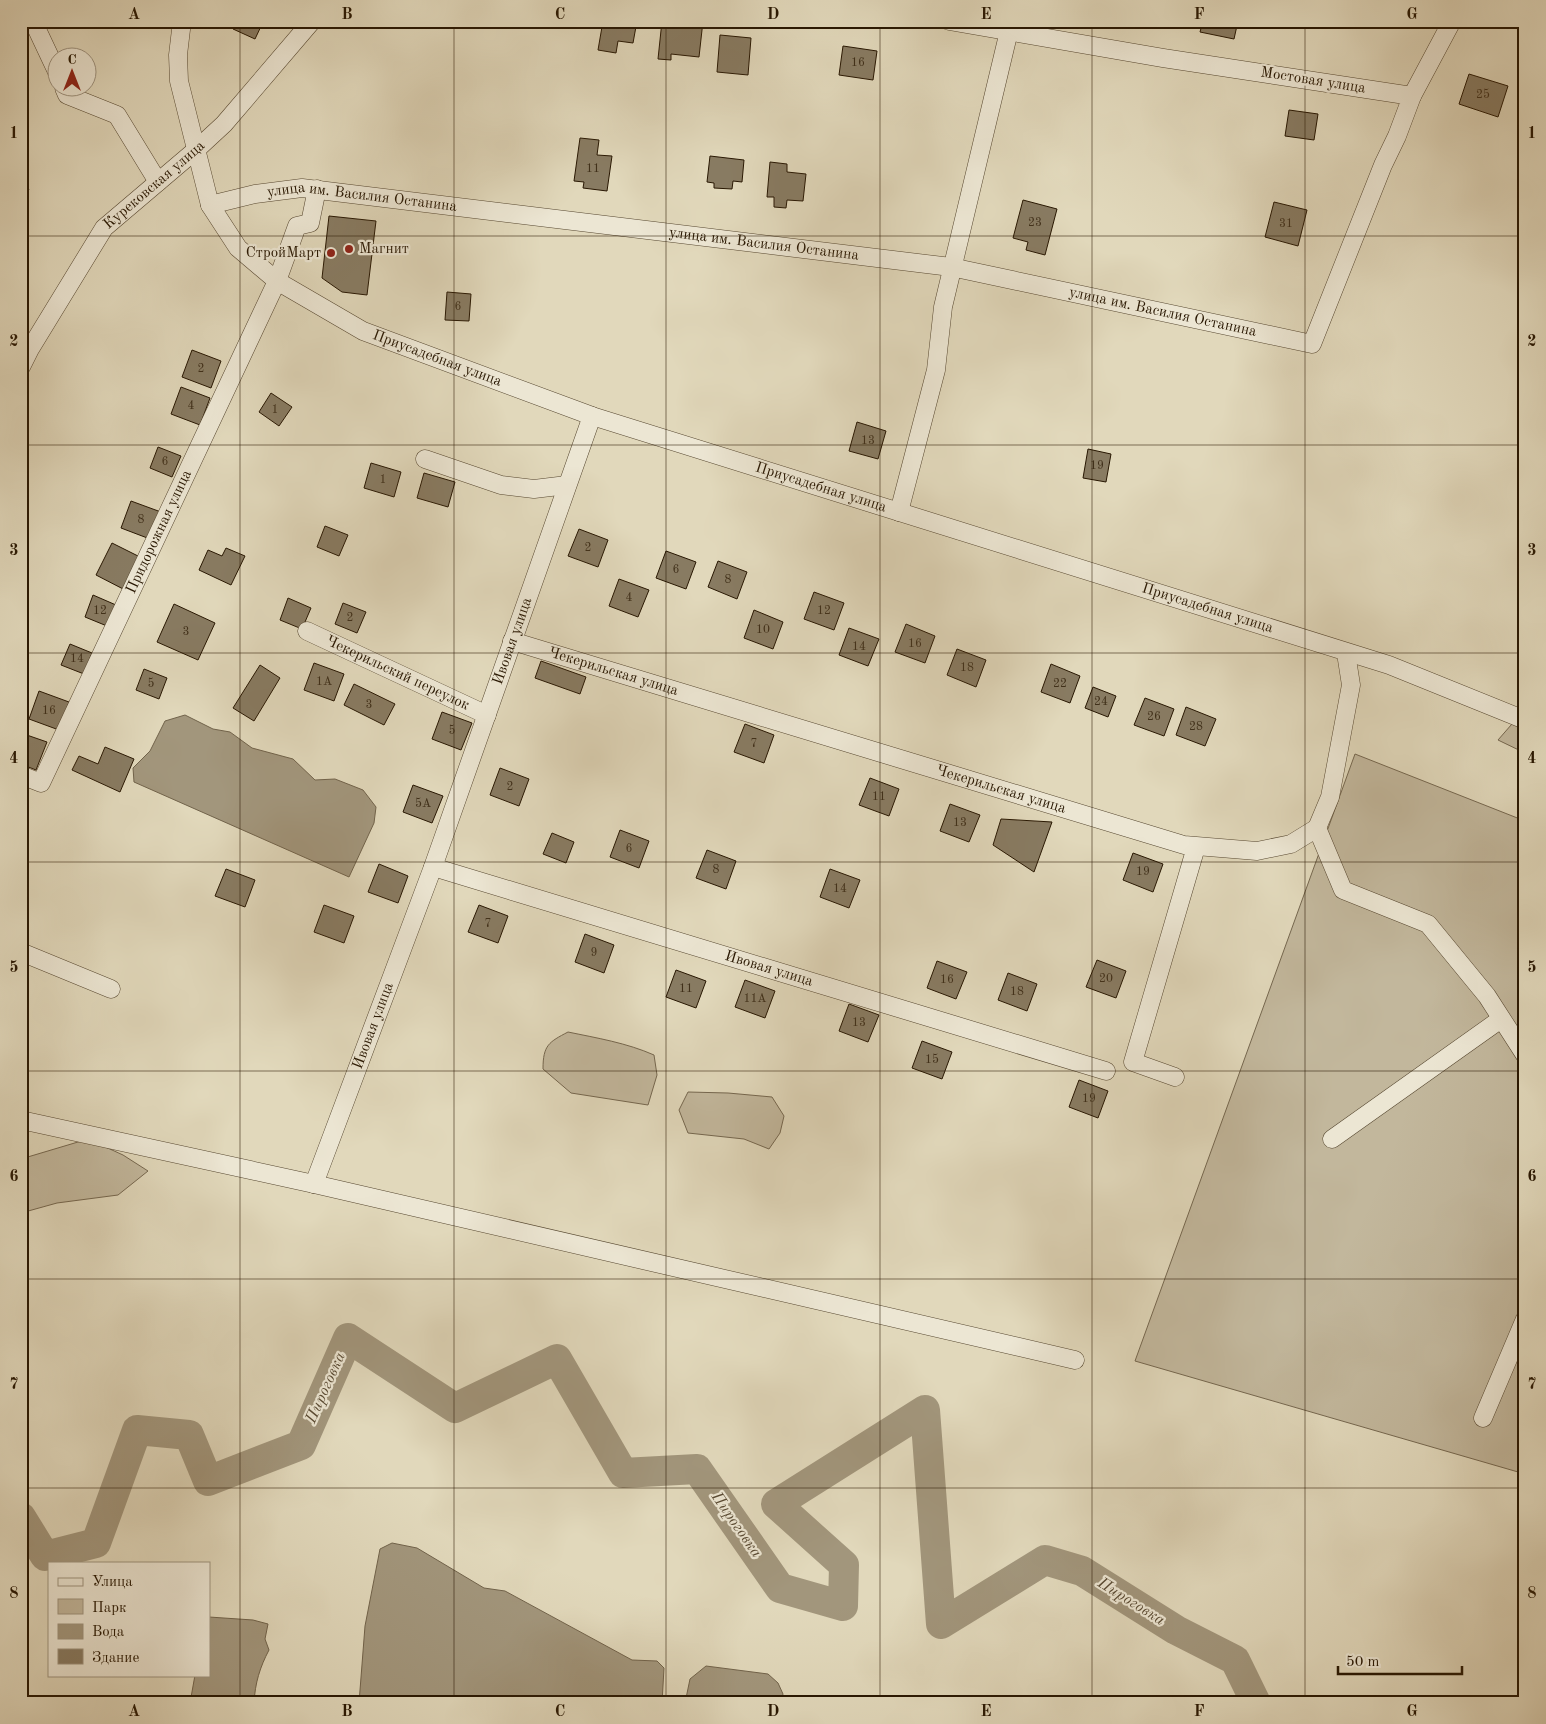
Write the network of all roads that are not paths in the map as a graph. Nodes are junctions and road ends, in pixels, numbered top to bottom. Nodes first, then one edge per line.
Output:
1 (33, 21) edge
2 (182, 21) edge
3 (312, 21) edge
4 (950, 21) edge
5 (1452, 21) edge
6 (1009, 31) junction
7 (48, 53) edge
8 (1412, 96) junction
9 (75, 98) edge
10 (197, 149) junction
11 (158, 182) junction
12 (317, 189) junction
13 (210, 205) junction
14 (951, 267) junction
15 (277, 281) junction
16 (21, 367) edge
17 (592, 416) junction
18 (424, 459) dead end
19 (567, 485) junction
20 (899, 512) junction
21 (308, 632) dead end
22 (512, 641) junction
23 (1346, 653) junction
24 (487, 715) junction
25 (1525, 720) edge
26 (21, 774) edge
27 (1317, 828) junction
28 (1196, 847) junction
29 (433, 867) junction
30 (21, 952) edge
31 (111, 989) dead end
32 (1502, 1019) junction
33 (1525, 1056) edge
34 (1106, 1071) dead end
35 (1175, 1077) dead end
36 (21, 1120) edge
37 (1332, 1139) dead end
38 (314, 1184) junction
39 (1525, 1319) edge
40 (1075, 1360) dead end
41 (1483, 1418) dead end

1 - 7 street
2 - 10 street, Приусадебная улица
3 - 10 street, Курековская улица
4 - 6 street, Мостовая улица
5 - 8 street
6 - 8 street, Мостовая улица
6 - 14 street
8 - 14 street, улица им. Василия Останина
9 - 11 street
10 - 11 street, Курековская улица
10 - 13 street, Приусадебная улица
11 - 16 street, Курековская улица
12 - 13 street, улица им. Василия Останина
12 - 14 street, улица им. Василия Останина
12 - 15 street, Придорожная улица
13 - 15 street, Приусадебная улица
14 - 20 street
15 - 17 street, Приусадебная улица
15 - 26 street, Придорожная улица
17 - 19 street, Ивовая улица
17 - 20 street, Приусадебная улица
18 - 19 street
19 - 22 street, Ивовая улица
20 - 23 street, Приусадебная улица
21 - 24 street, Чекерильский переулок
22 - 24 street, Ивовая улица
22 - 28 street, Чекерильская улица
23 - 25 street, Приусадебная улица
23 - 27 street
24 - 29 street, Ивовая улица
27 - 28 street, Чекерильская улица
27 - 32 street
28 - 35 street
29 - 34 street, Ивовая улица
29 - 38 street, Ивовая улица
30 - 31 street
32 - 33 street
32 - 37 street
36 - 38 street
38 - 40 street
39 - 41 street

